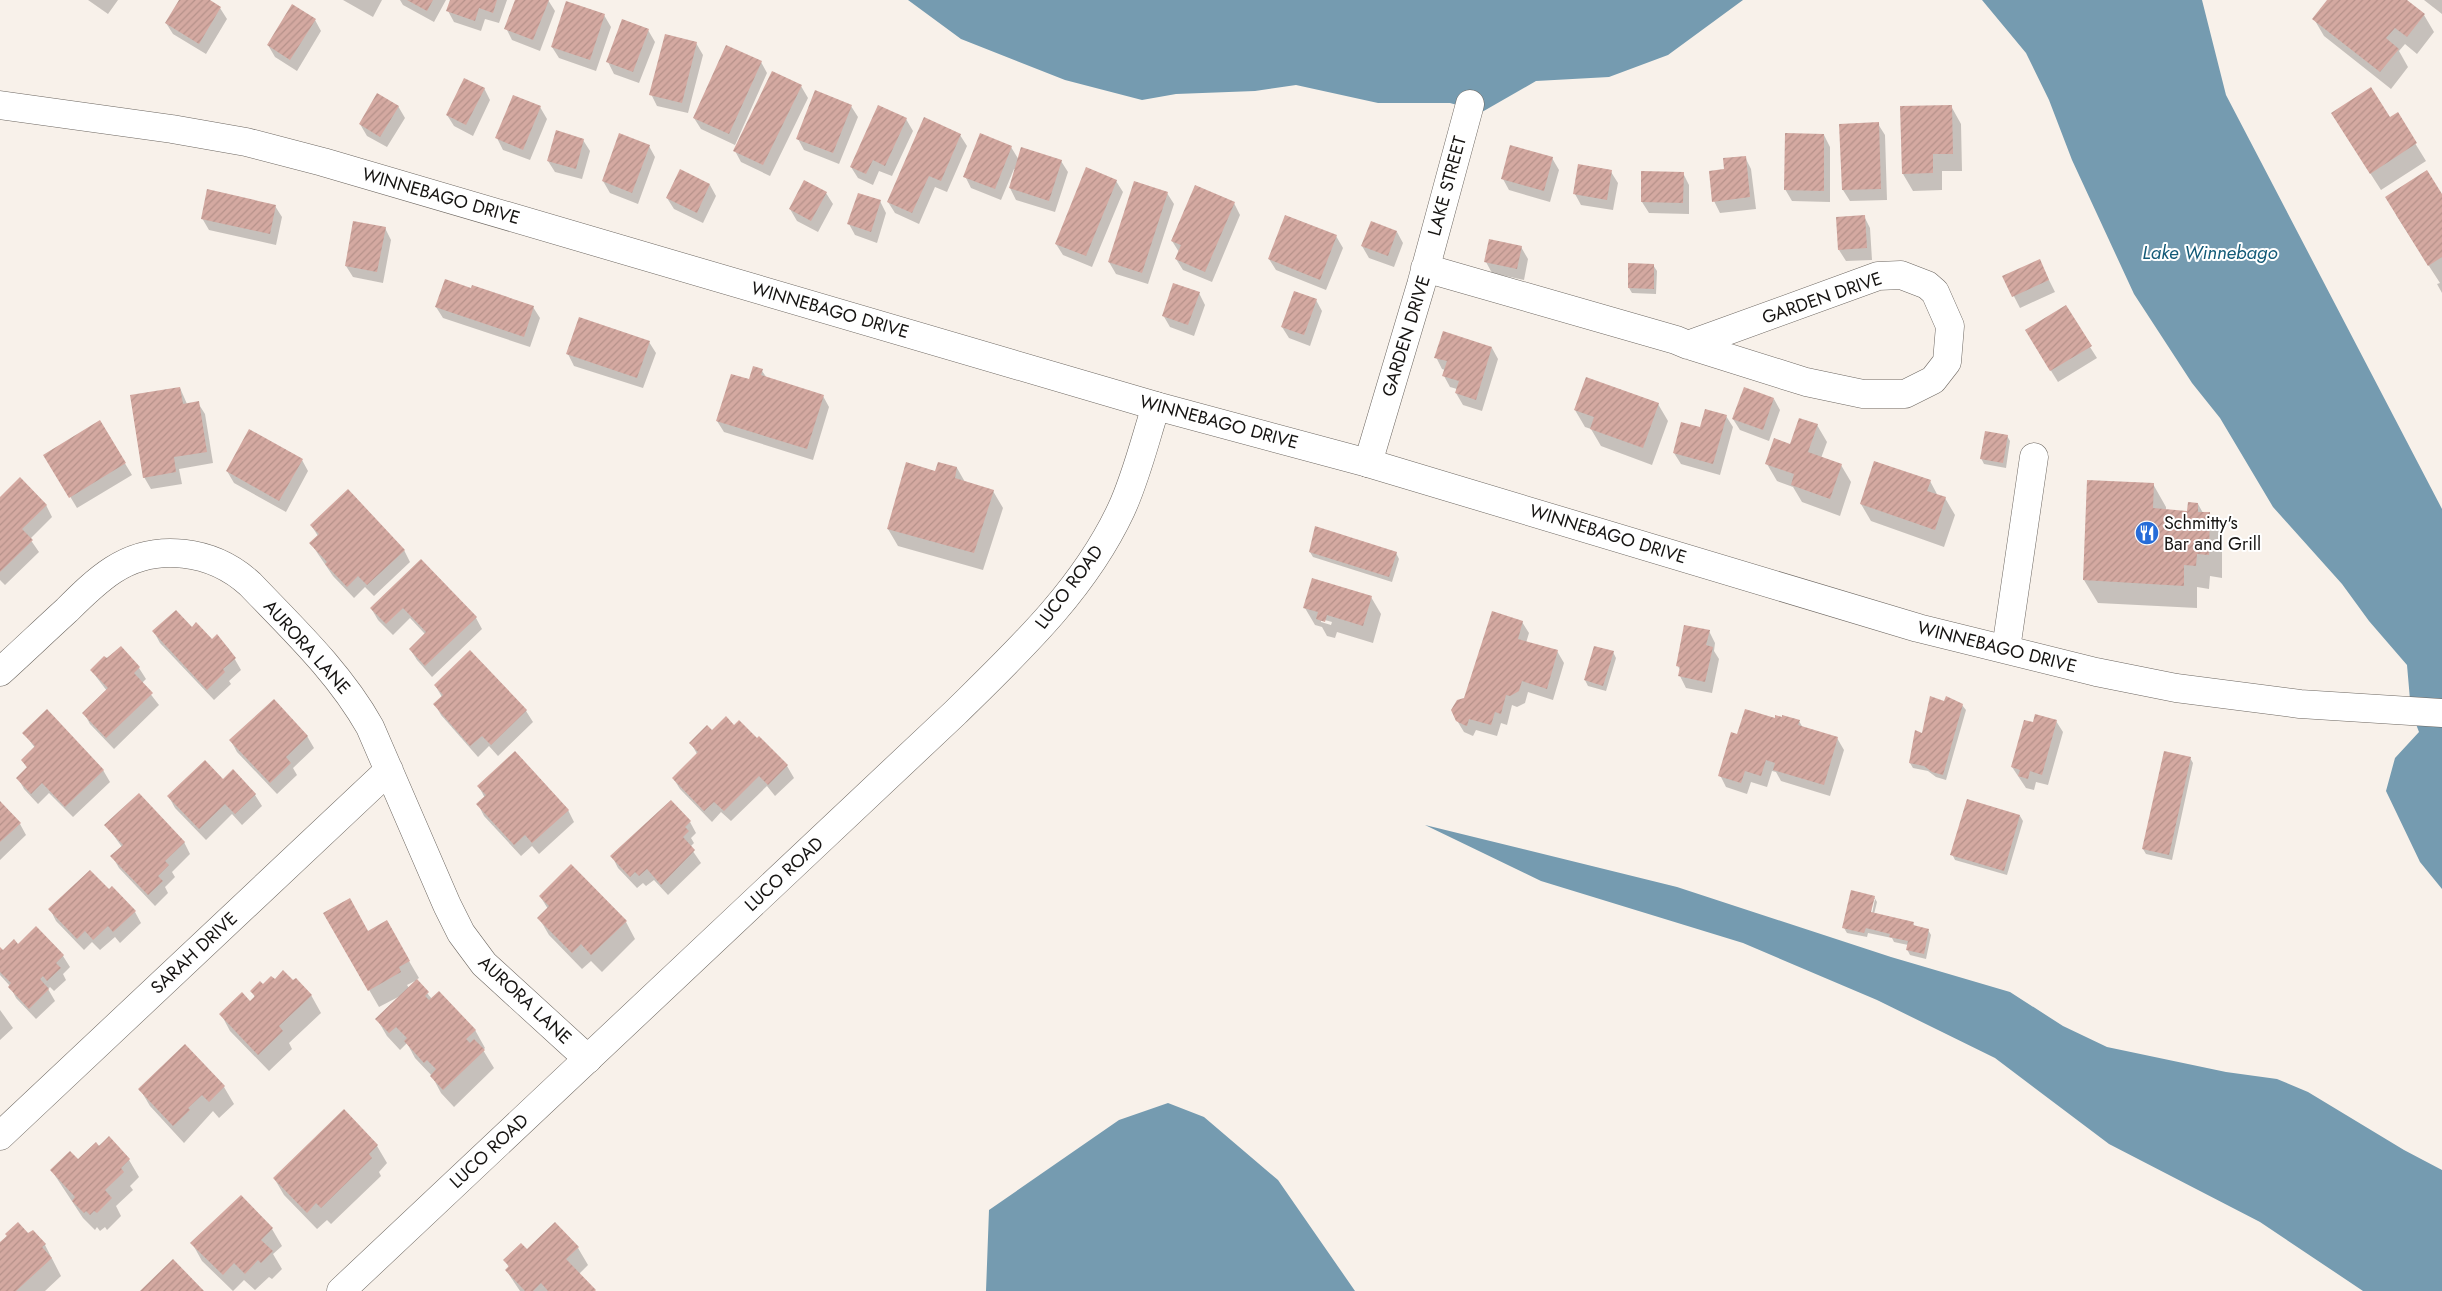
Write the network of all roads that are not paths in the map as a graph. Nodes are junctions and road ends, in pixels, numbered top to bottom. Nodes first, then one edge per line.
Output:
1 (1470, 104) dead end
2 (0, 105) edge
3 (1425, 268) junction
4 (1688, 345) junction
5 (1156, 406) junction
6 (2034, 457) dead end
7 (1368, 463) junction
8 (2006, 649) junction
9 (0, 672) edge
10 (2442, 713) edge
11 (389, 770) junction
12 (588, 1059) junction
13 (0, 1136) edge
14 (341, 1291) edge

1 - 3 street, LAKE STREET
2 - 5 street, WINNEBAGO DRIVE
3 - 4 street, GARDEN DRIVE
3 - 7 street, GARDEN DRIVE
4 - 4 street, GARDEN DRIVE
5 - 7 street, WINNEBAGO DRIVE
5 - 12 street, LUCO ROAD
6 - 8 street
7 - 8 street, WINNEBAGO DRIVE
8 - 10 street, WINNEBAGO DRIVE
9 - 11 street, AURORA LANE
11 - 12 street, AURORA LANE
11 - 13 street, SARAH DRIVE
12 - 14 street, LUCO ROAD

